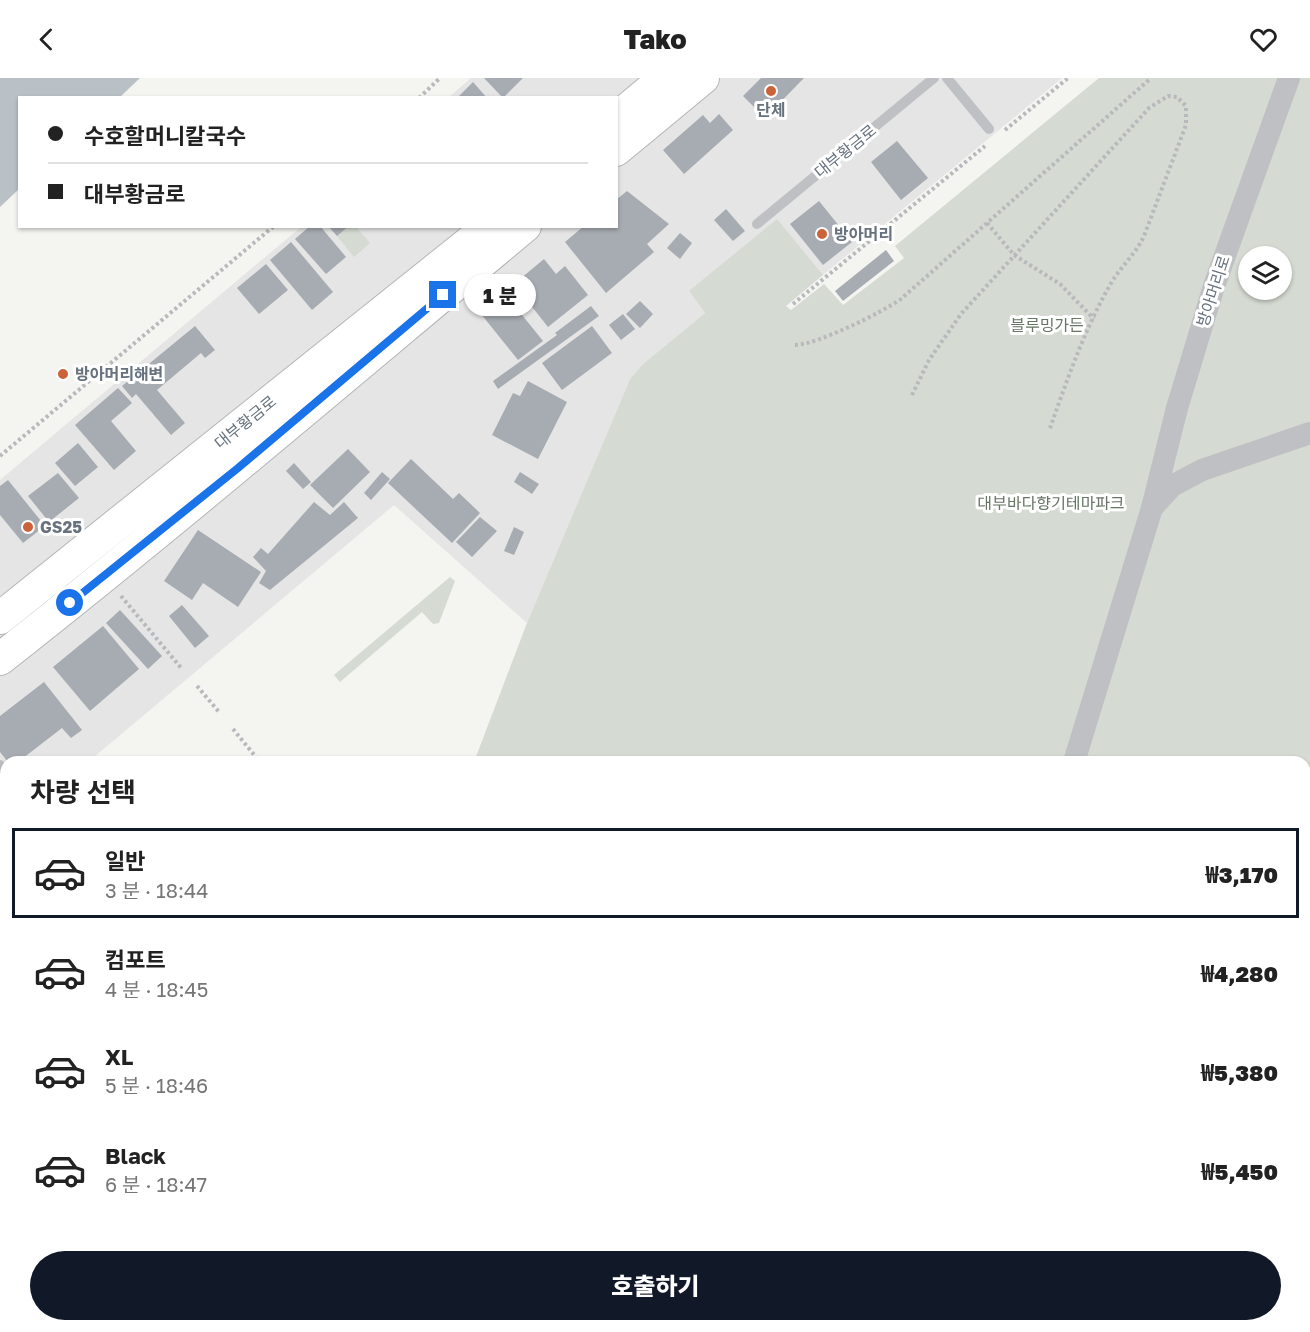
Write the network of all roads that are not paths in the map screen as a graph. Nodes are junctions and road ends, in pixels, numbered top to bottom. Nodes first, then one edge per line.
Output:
1 (665, 78) edge
2 (703, 78) edge
3 (934, 78) edge
4 (947, 78) edge
5 (1289, 78) edge
6 (618, 117) edge
7 (989, 129) dead end
8 (618, 148) edge
9 (757, 224) dead end
10 (488, 228) edge
11 (523, 228) edge
12 (1310, 433) edge
13 (1152, 508) junction
14 (0, 618) edge
15 (0, 659) edge
16 (1076, 756) edge

1 - 6 main road
2 - 8 main road
3 - 9 lane, 대부황금로
4 - 7 lane
5 - 13 street, 방아머리로
10 - 14 main road, 대부황금로
11 - 15 main road, 대부황금로
12 - 13 street, 방아머리로
13 - 16 street, 방아머리로

